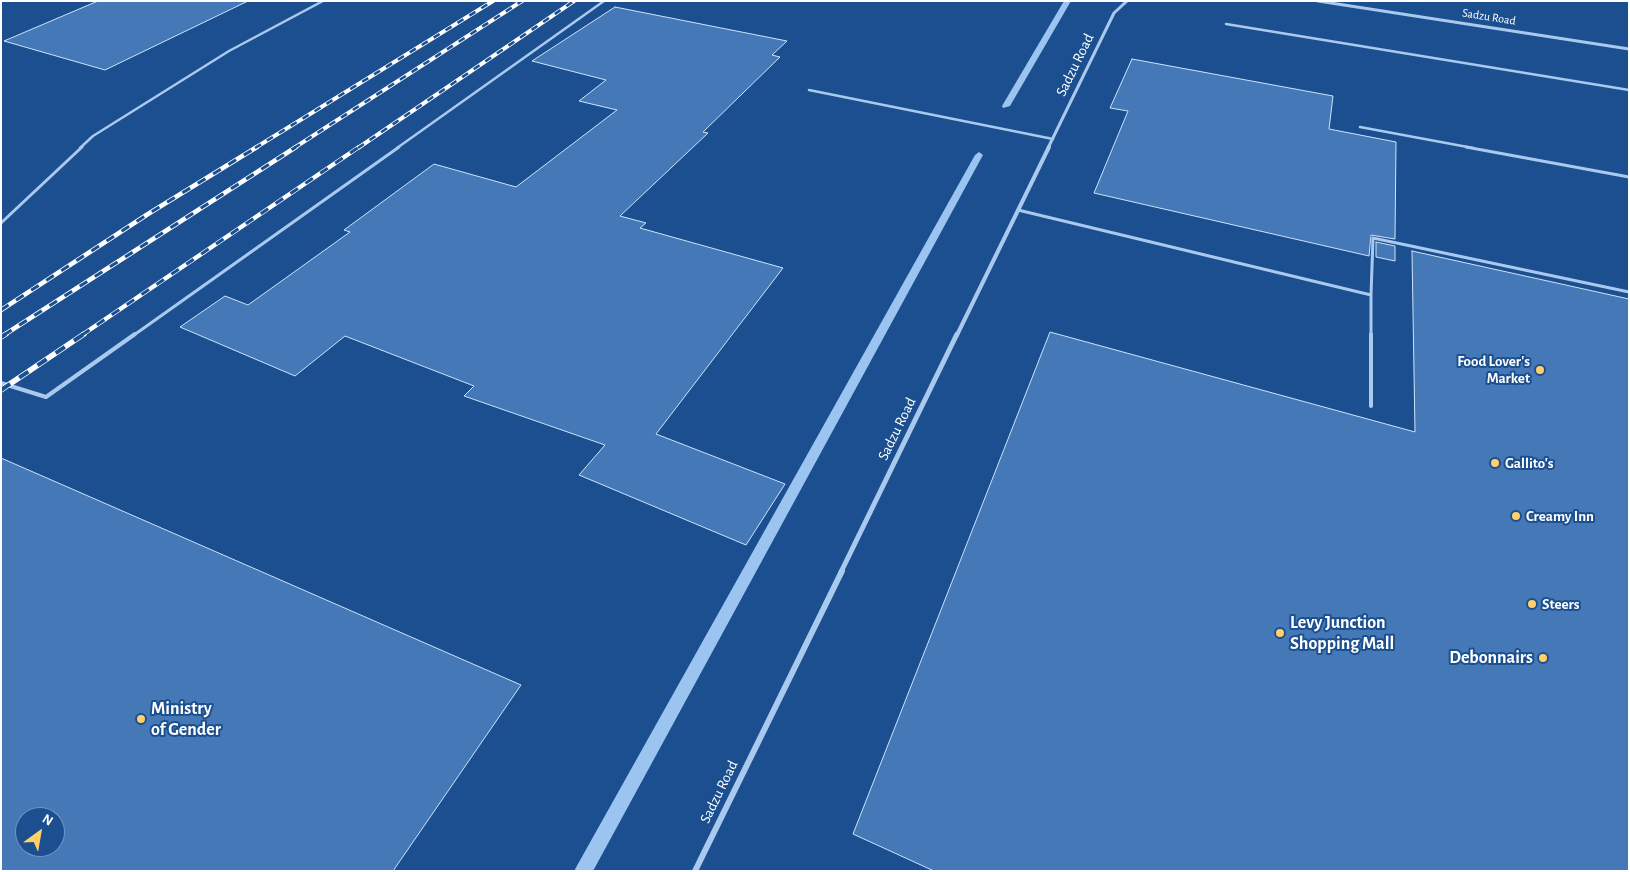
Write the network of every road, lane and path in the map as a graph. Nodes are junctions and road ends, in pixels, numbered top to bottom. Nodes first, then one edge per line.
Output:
1 (323, 1) edge
2 (604, 1) edge
3 (1127, 1) edge
4 (1318, 1) edge
5 (1226, 24) dead end
6 (1629, 49) edge
7 (809, 90) dead end
8 (1629, 90) edge
9 (1360, 127) dead end
10 (1053, 139) junction
11 (1629, 177) edge
12 (1018, 210) junction
13 (1, 223) edge
14 (1629, 292) edge
15 (1371, 295) junction
16 (1, 383) edge
17 (1371, 406) dead end
18 (695, 871) edge

1 - 13 lane
2 - 16 lane
3 - 10 street, Sadzu Road
4 - 6 street, Sadzu Road
5 - 8 lane
7 - 10 lane
9 - 11 lane
10 - 12 street, Sadzu Road
12 - 15 lane
12 - 18 street, Sadzu Road
14 - 15 lane
15 - 17 lane

